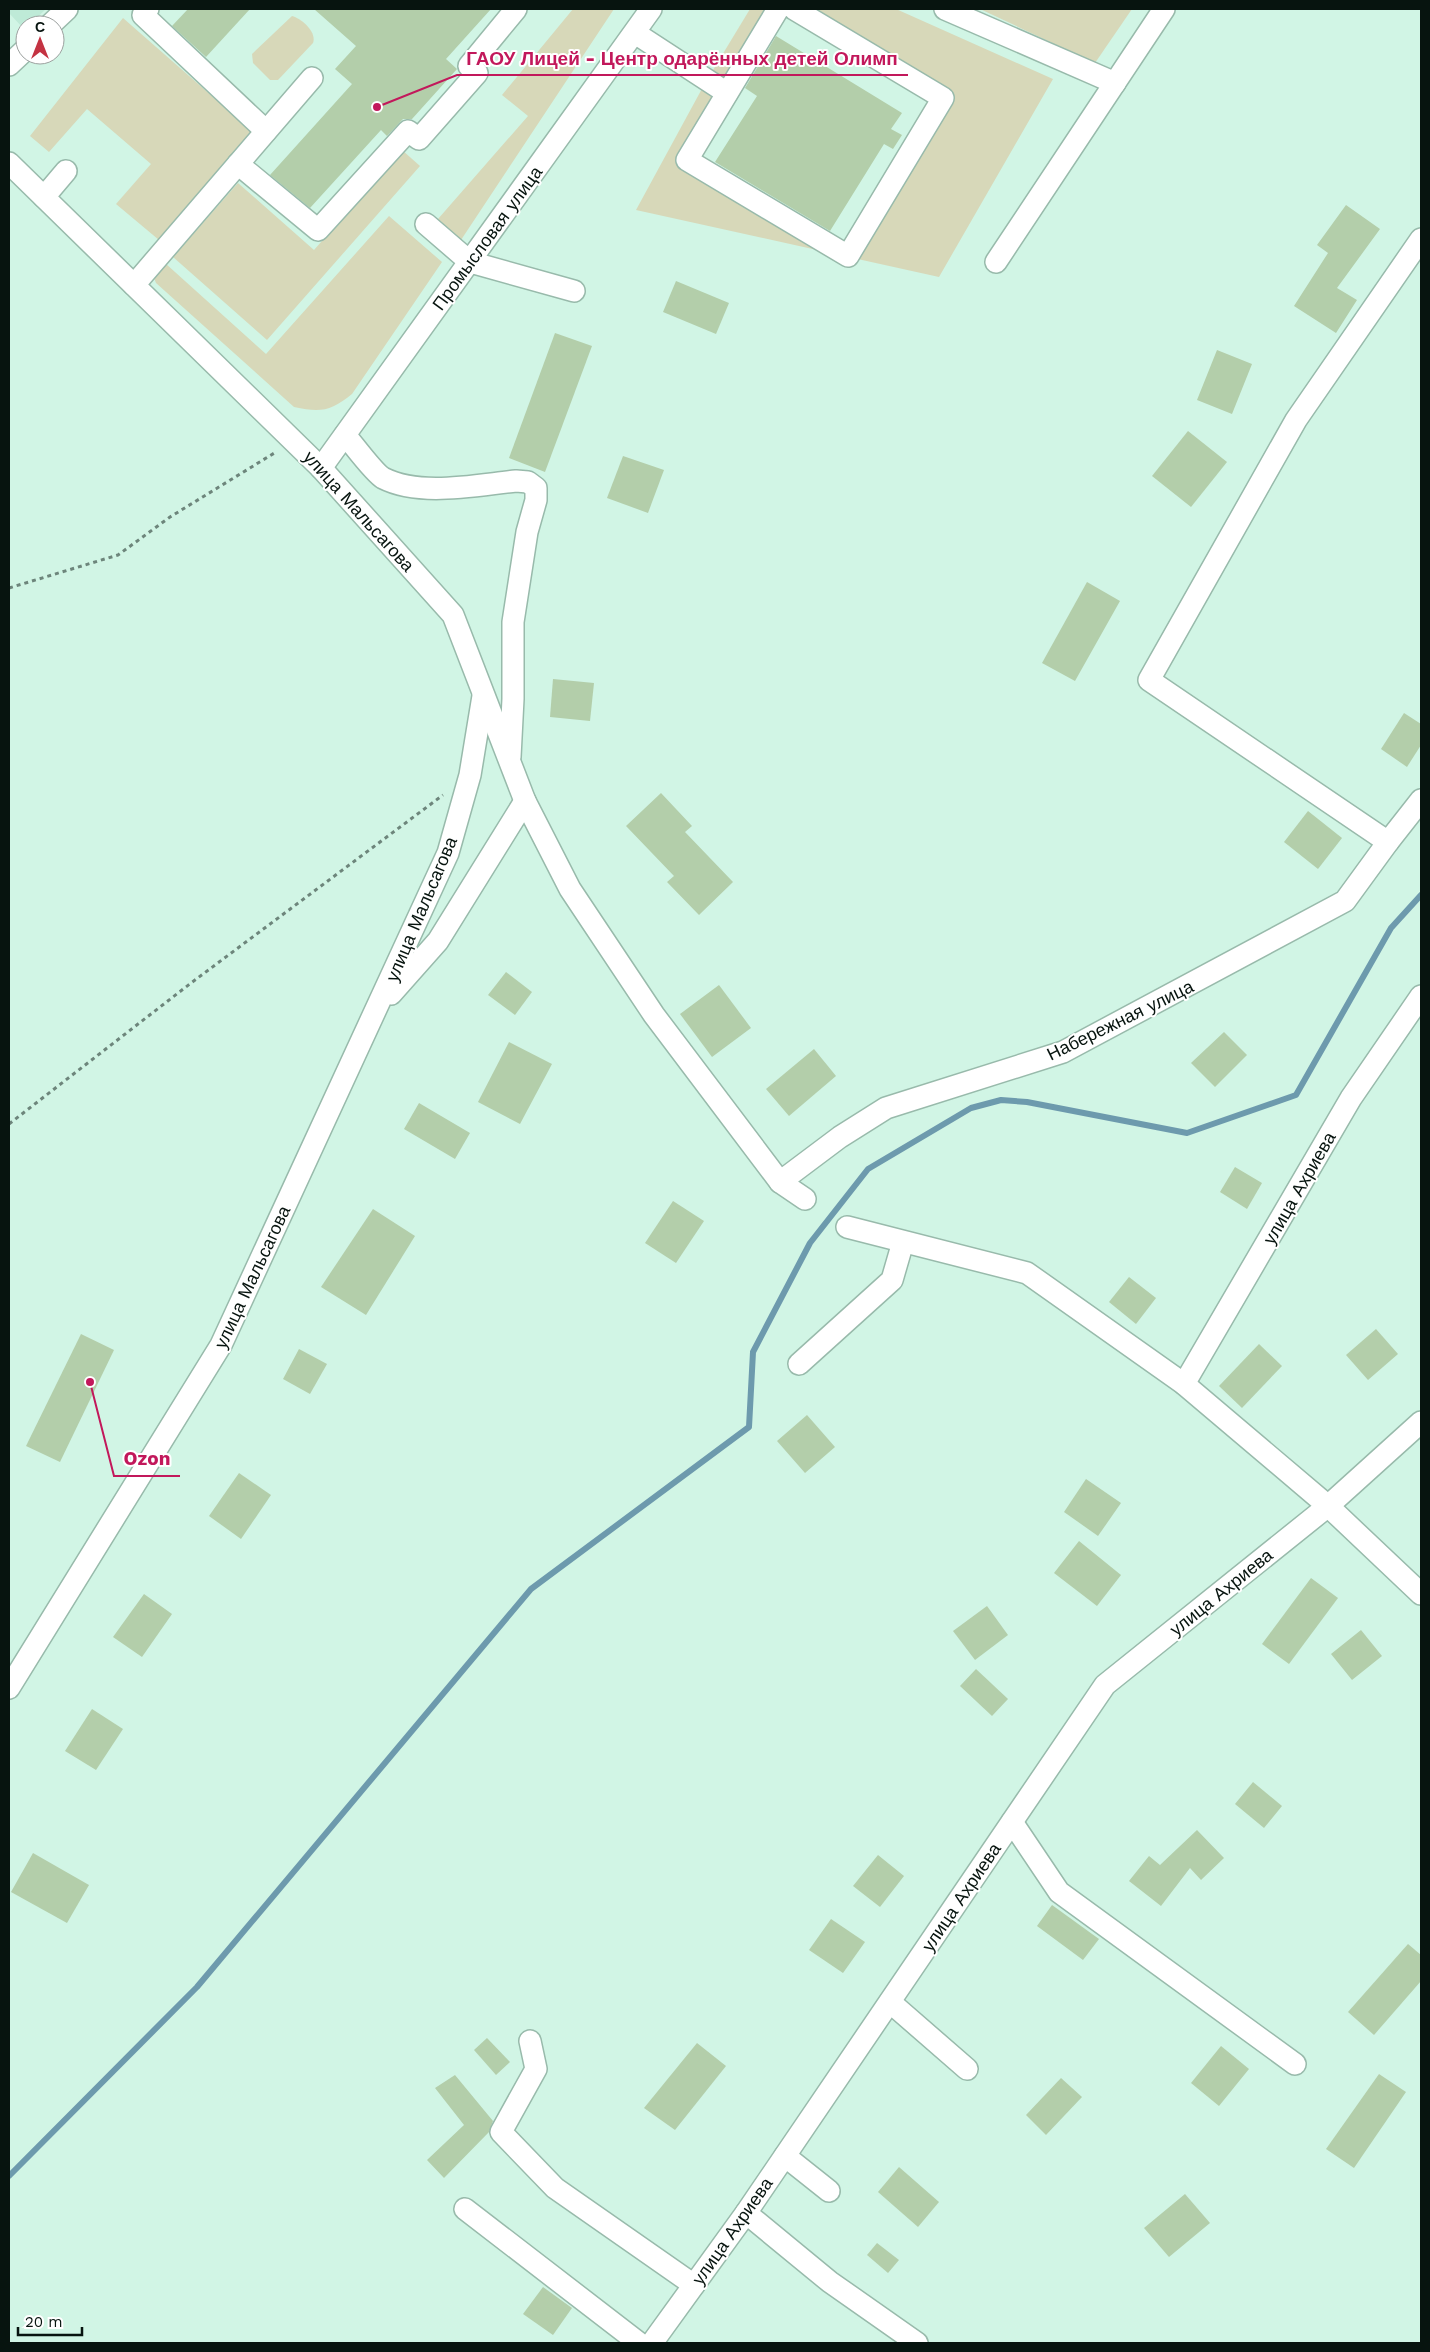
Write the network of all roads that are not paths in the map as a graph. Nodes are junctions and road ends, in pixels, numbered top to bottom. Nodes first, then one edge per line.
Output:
1 (148, 9) edge
2 (516, 9) edge
3 (651, 9) edge
4 (778, 9) edge
5 (794, 9) edge
6 (945, 9) edge
7 (1164, 9) edge
8 (635, 32) junction
9 (312, 78) dead end
10 (1115, 83) junction
11 (727, 93) junction
12 (266, 131) junction
13 (9, 163) edge
14 (238, 164) junction
15 (66, 172) dead end
16 (44, 197) junction
17 (426, 224) dead end
18 (1421, 239) edge
19 (470, 262) junction
20 (996, 262) dead end
21 (134, 285) junction
22 (574, 291) dead end
23 (345, 435) junction
24 (321, 468) junction
25 (483, 696) junction
26 (510, 762) junction
27 (1421, 800) edge
28 (525, 801) junction
29 (1388, 842) junction
30 (1421, 996) edge
31 (377, 1010) junction
32 (780, 1182) junction
33 (805, 1199) dead end
34 (847, 1227) dead end
35 (903, 1242) junction
36 (799, 1364) dead end
37 (1184, 1384) junction
38 (1421, 1422) edge
39 (1328, 1506) junction
40 (1421, 1594) edge
41 (9, 1688) edge
42 (1012, 1822) junction
43 (890, 2002) junction
44 (530, 2041) dead end
45 (1296, 2064) dead end
46 (967, 2069) dead end
47 (785, 2156) junction
48 (829, 2191) dead end
49 (464, 2209) dead end
50 (746, 2213) junction
51 (694, 2285) junction
52 (638, 2343) edge
53 (652, 2343) edge
54 (917, 2343) edge

1 - 12 street
2 - 14 street
3 - 8 street, Промысловая улица
4 - 11 street
5 - 11 street
6 - 10 street
7 - 10 street
8 - 11 street
8 - 19 street, Промысловая улица
9 - 12 street
10 - 20 street
12 - 14 street
13 - 16 street, улица Мальсагова
14 - 21 street
15 - 16 street
16 - 21 street, улица Мальсагова
17 - 19 street
18 - 29 street
19 - 22 street
19 - 23 street, Промысловая улица
21 - 24 street, улица Мальсагова
23 - 24 street, Промысловая улица
23 - 26 street
24 - 25 street, улица Мальсагова
25 - 26 street
25 - 31 street, улица Мальсагова
26 - 28 street
27 - 29 street, Набережная улица
28 - 31 street
28 - 32 street
29 - 32 street, Набережная улица
30 - 37 street, улица Ахриева
31 - 41 street, улица Мальсагова
32 - 33 street
34 - 35 street
35 - 36 street
35 - 37 street
37 - 39 street
38 - 39 street, улица Ахриева
39 - 40 street
39 - 42 street, улица Ахриева
42 - 43 street, улица Ахриева
42 - 45 street
43 - 46 street
43 - 47 street, улица Ахриева
44 - 51 street
47 - 48 street
47 - 50 street, улица Ахриева
49 - 52 street
50 - 51 street, улица Ахриева
50 - 54 street
51 - 53 street, улица Ахриева

